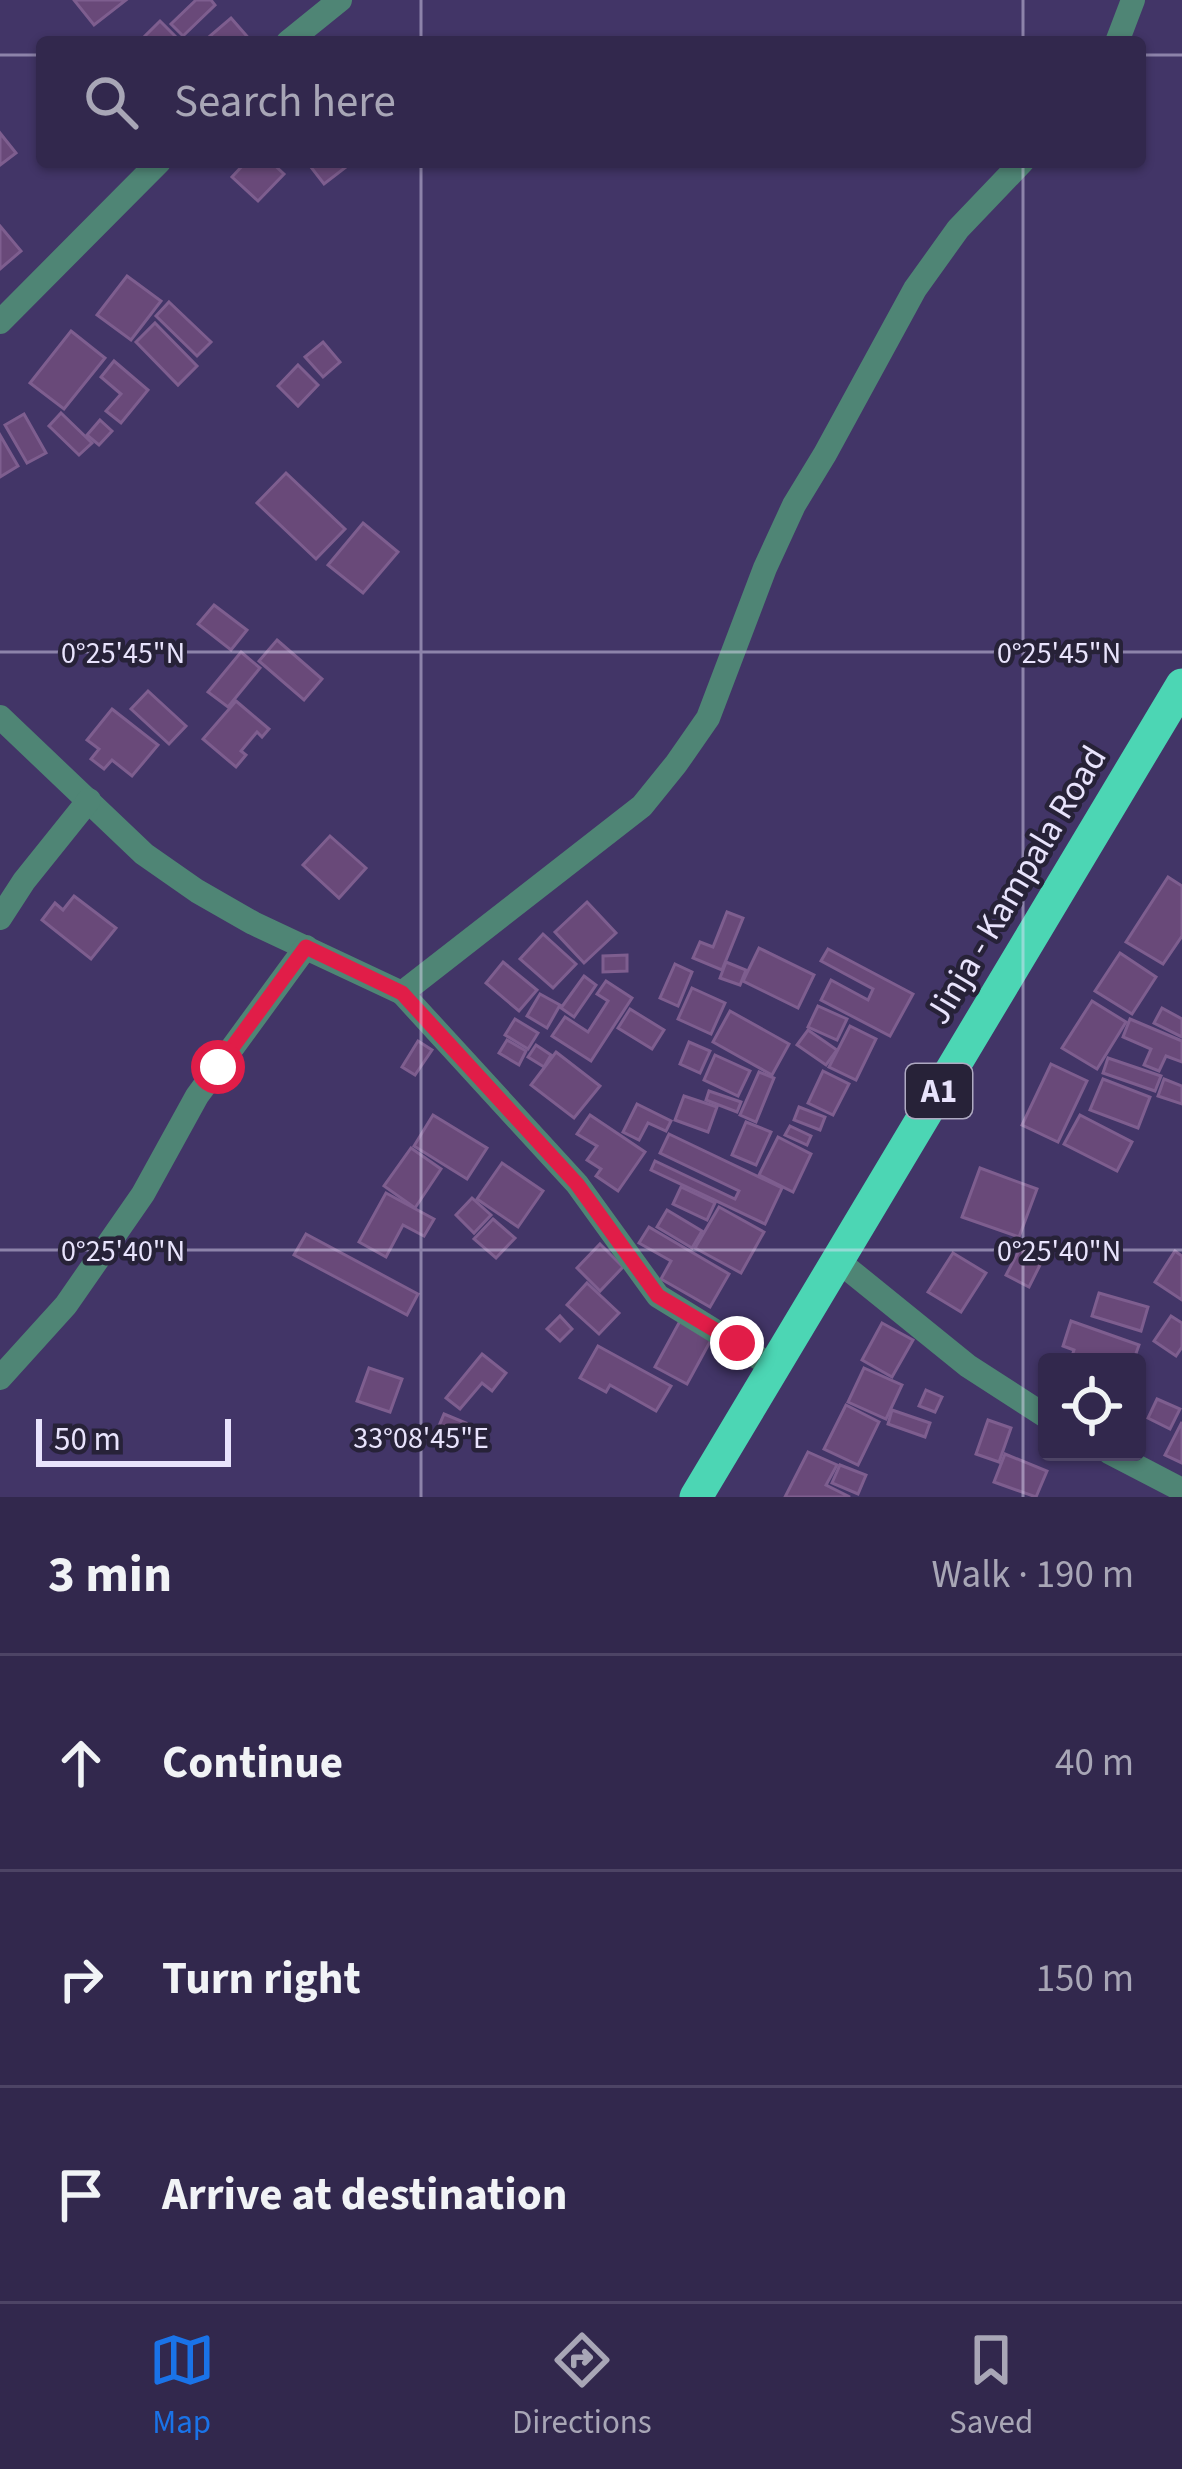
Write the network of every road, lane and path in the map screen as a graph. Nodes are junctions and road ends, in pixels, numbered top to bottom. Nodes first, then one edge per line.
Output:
1 (1133, 0) edge
2 (329, 3) edge
3 (294, 36) edge
4 (1119, 36) edge
5 (153, 168) edge
6 (1016, 168) edge
7 (2, 315) edge
8 (1182, 685) edge
9 (0, 718) edge
10 (89, 800) junction
11 (0, 918) edge
12 (306, 947) junction
13 (402, 993) junction
14 (837, 1260) junction
15 (775, 1368) junction
16 (0, 1378) edge
17 (1038, 1411) edge
18 (1126, 1461) edge
19 (1182, 1490) edge
20 (696, 1497) edge

1 - 4 street
2 - 3 street
5 - 7 street
6 - 13 street
8 - 14 highway, Jinja - Kampala Road / A1
9 - 10 street
10 - 11 street
10 - 12 street
12 - 13 street
12 - 16 street
13 - 15 street
14 - 15 highway, Jinja - Kampala Road / A1
14 - 17 street
15 - 20 highway, Jinja - Kampala Road / A1
18 - 19 street

